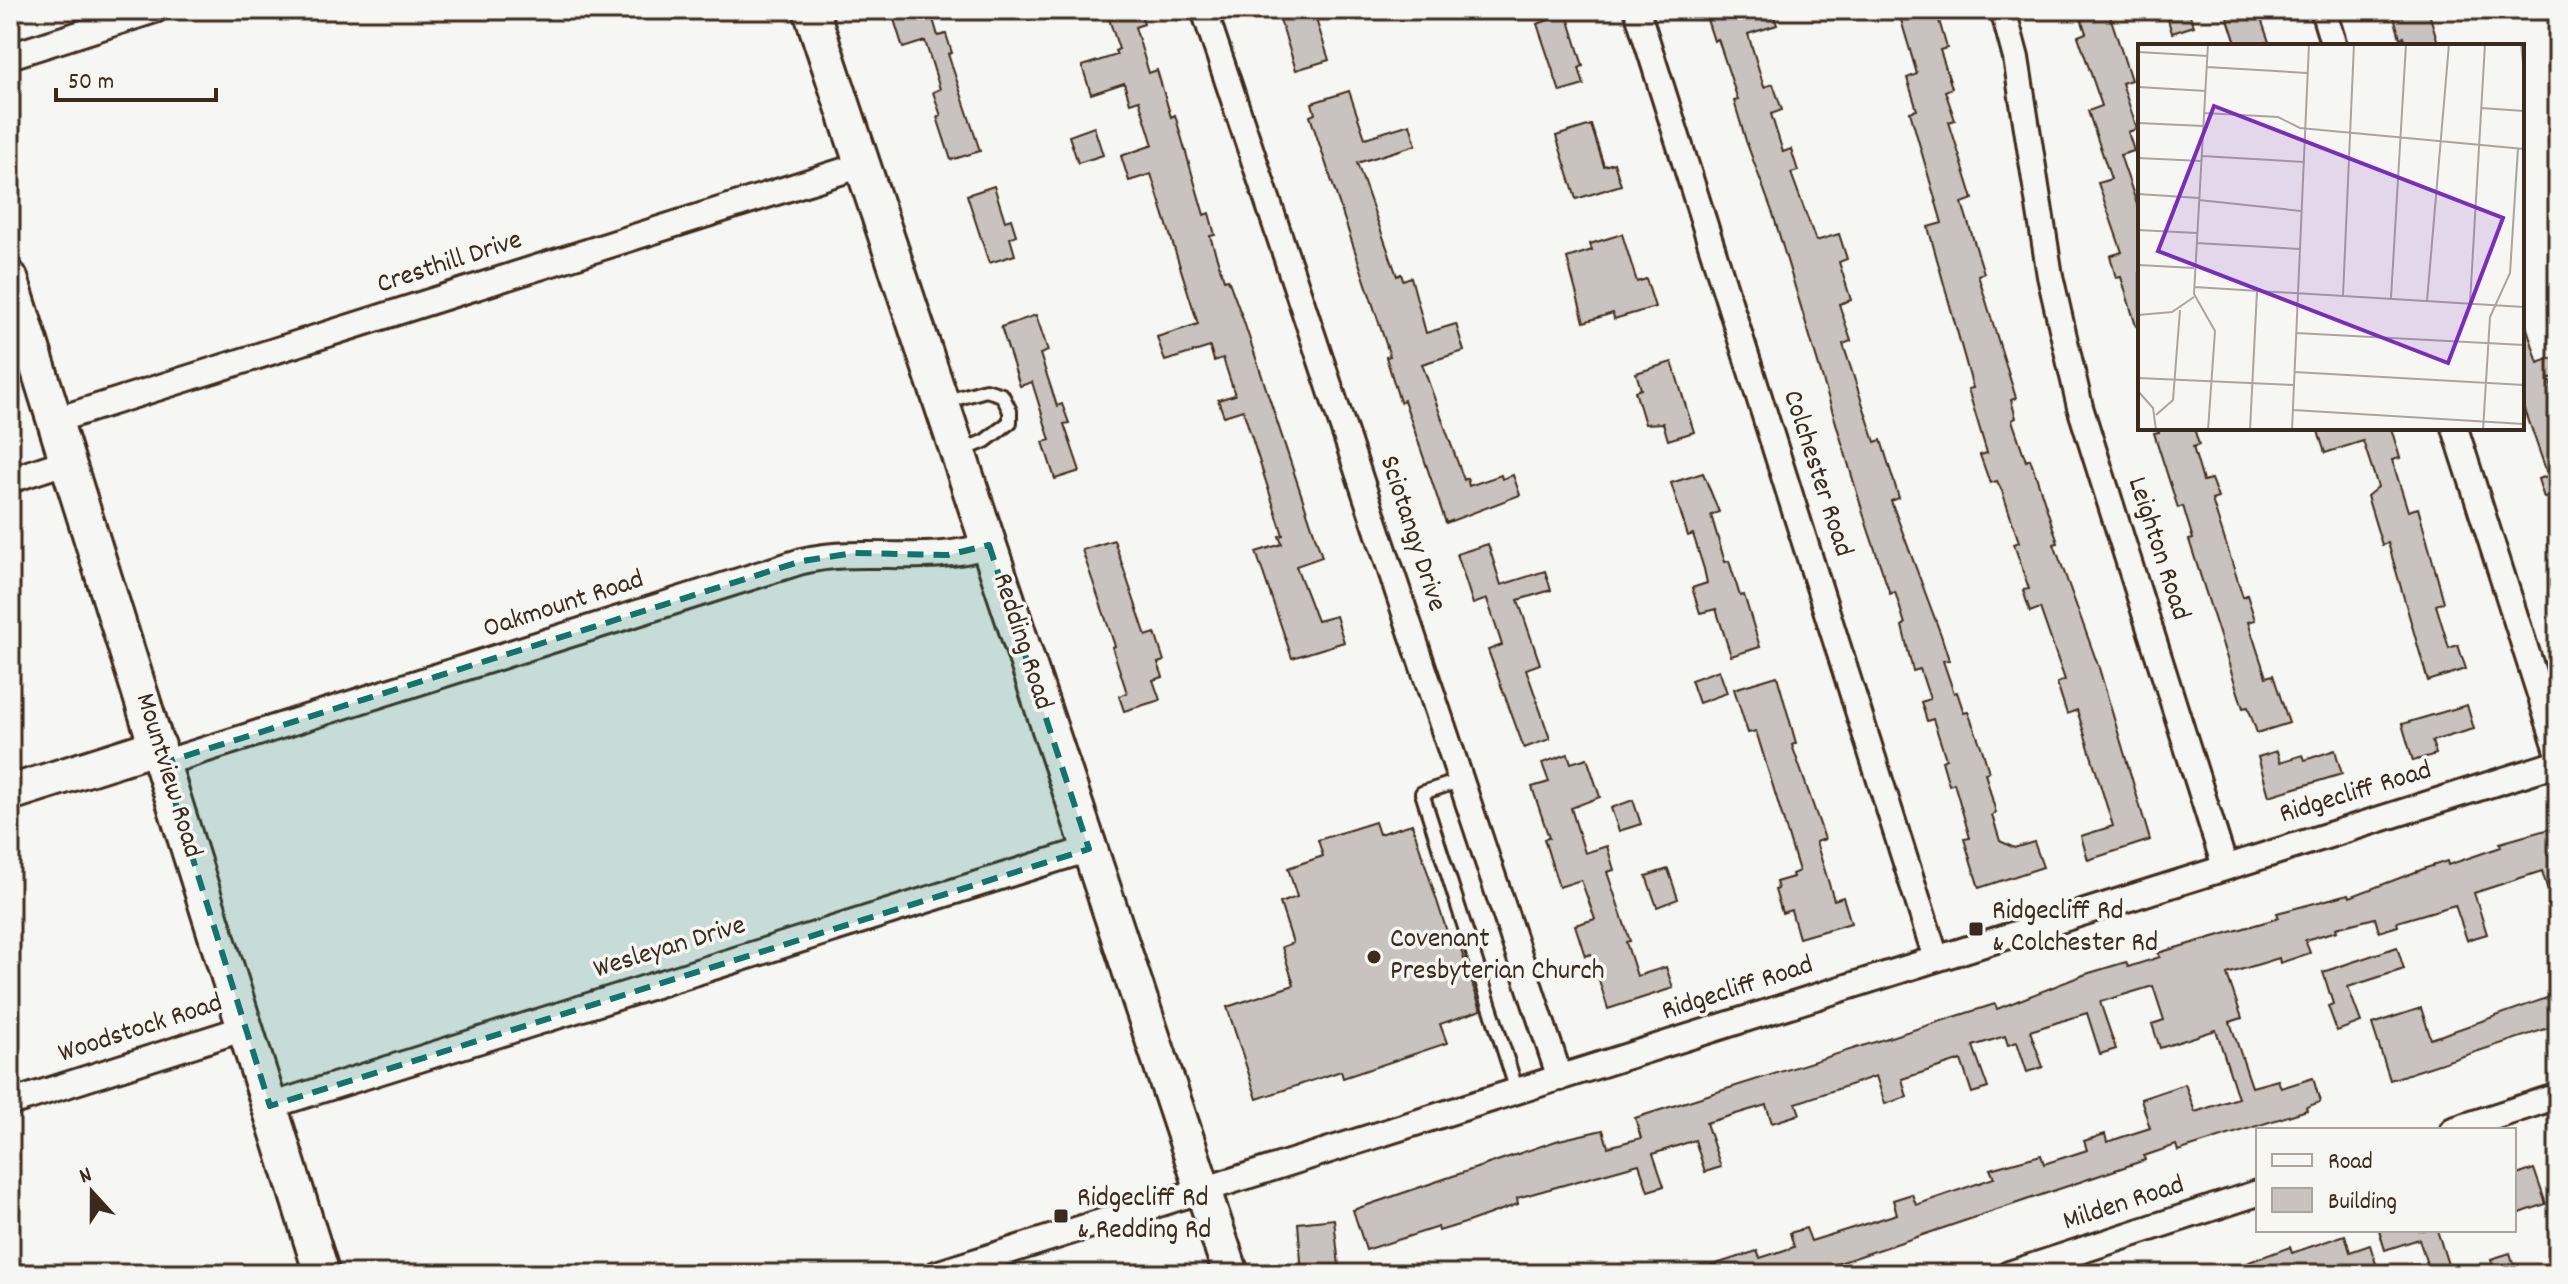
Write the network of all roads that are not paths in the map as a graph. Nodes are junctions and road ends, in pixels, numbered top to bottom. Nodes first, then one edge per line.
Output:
1 (155, 10) edge
2 (811, 10) edge
3 (1204, 10) edge
4 (1637, 10) edge
5 (2003, 10) edge
6 (2323, 10) edge
7 (2333, 44) edge
8 (10, 56) edge
9 (862, 165) junction
10 (10, 278) edge
11 (941, 403) junction
12 (56, 420) junction
13 (2456, 430) edge
14 (958, 452) junction
15 (68, 461) junction
16 (10, 480) edge
17 (989, 545) junction
18 (2558, 751) edge
19 (160, 755) junction
20 (2558, 763) edge
21 (1462, 780) junction
22 (10, 793) edge
23 (1089, 849) junction
24 (2225, 867) junction
25 (1936, 958) junction
26 (245, 1028) junction
27 (1560, 1078) junction
28 (1517, 1091) junction
29 (2558, 1096) edge
30 (10, 1103) edge
31 (270, 1106) junction
32 (2459, 1128) edge
33 (1204, 1190) junction
34 (2256, 1194) edge
35 (322, 1274) edge
36 (936, 1274) edge
37 (1231, 1274) edge
38 (2009, 1274) edge

1 - 8 street
2 - 9 main road, Redding Road
3 - 21 street, Sciotangy Drive
4 - 25 street, Colchester Road
5 - 24 street, Leighton Road
6 - 7 street
9 - 11 main road, Redding Road
9 - 12 street, Cresthill Drive
10 - 12 main road, Mountview Road
11 - 14 main road, Redding Road
11 - 14 lane
12 - 15 main road, Mountview Road
13 - 18 street
14 - 17 main road, Redding Road
15 - 16 street
15 - 19 main road, Mountview Road
17 - 19 street, Oakmount Road
17 - 23 main road, Redding Road
19 - 22 main road
19 - 26 main road, Mountview Road
20 - 24 street, Ridgecliff Road
21 - 27 street, Sciotangy Drive
21 - 28 lane
23 - 31 street, Wesleyan Drive
23 - 33 main road, Redding Road
24 - 25 street, Ridgecliff Road
25 - 27 street, Ridgecliff Road
26 - 30 street, Woodstock Road
26 - 31 main road, Mountview Road
27 - 28 street, Ridgecliff Road
28 - 33 street, Ridgecliff Road
29 - 32 street
31 - 35 main road, Mountview Road
33 - 36 street, Ridgecliff Road
33 - 37 main road, Redding Road
34 - 38 street, Milden Road

